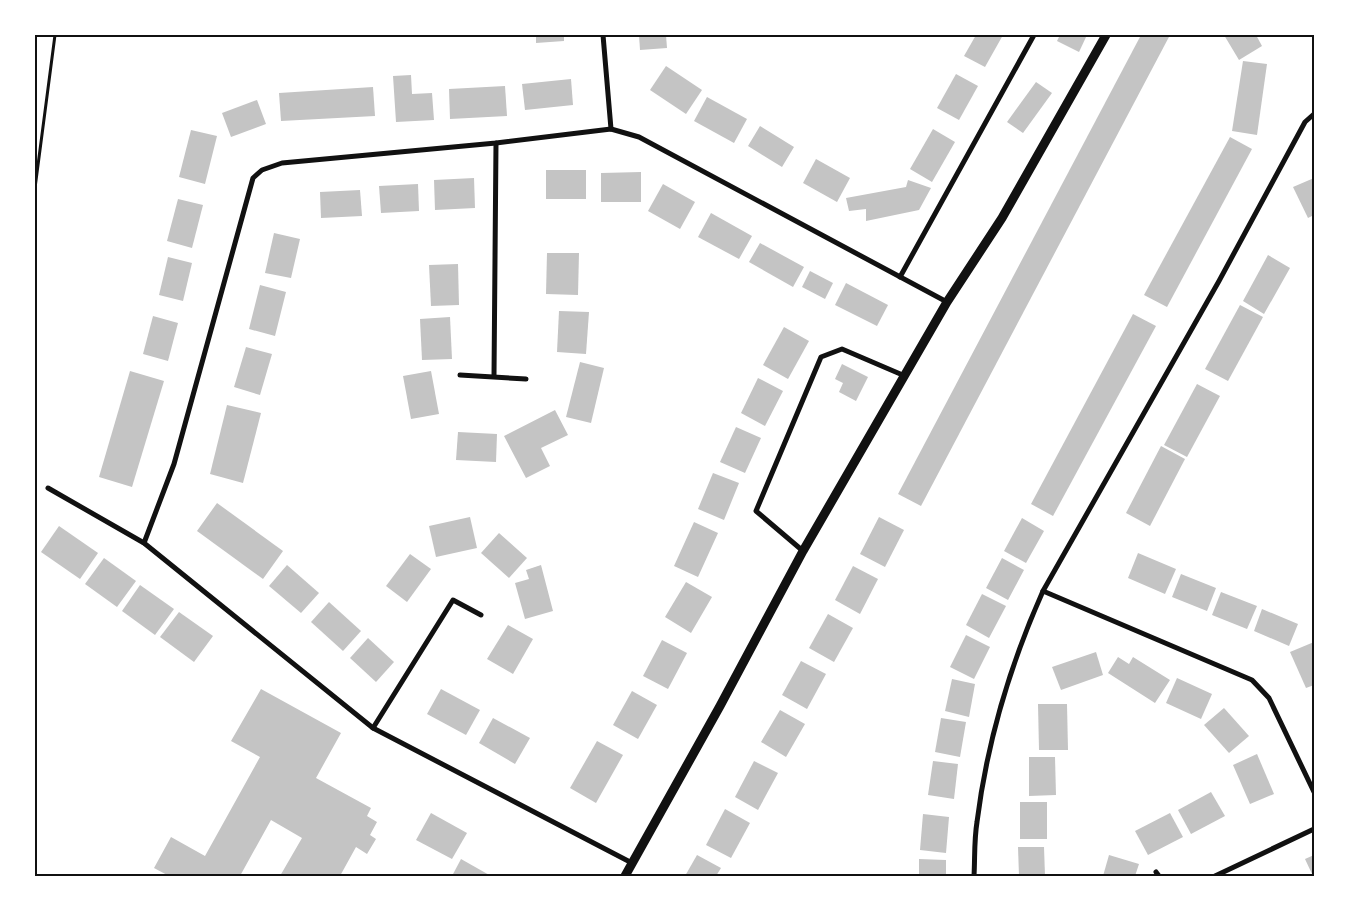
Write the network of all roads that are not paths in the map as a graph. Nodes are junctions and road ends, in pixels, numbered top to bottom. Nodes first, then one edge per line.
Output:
1 (603, 35) edge
2 (1034, 35) edge
3 (1106, 35) edge
4 (1314, 114) edge
5 (611, 129) junction
6 (496, 144) junction
7 (900, 277) junction
8 (947, 302) junction
9 (460, 375) dead end
10 (494, 376) junction
11 (905, 376) junction
12 (526, 378) dead end
13 (48, 488) dead end
14 (144, 543) junction
15 (803, 552) junction
16 (1043, 591) junction
17 (481, 615) dead end
18 (373, 728) junction
19 (1314, 792) edge
20 (1314, 829) edge
21 (632, 863) junction
22 (625, 876) edge
23 (974, 876) edge
24 (1215, 876) edge

1 - 5 street
2 - 7 street
3 - 8 street
4 - 16 street
5 - 6 street
5 - 7 street
6 - 10 street
6 - 14 street
7 - 8 street
8 - 11 street
9 - 10 street
10 - 12 street
11 - 15 street
11 - 15 street
13 - 14 street
14 - 18 street
15 - 21 street
16 - 19 street
16 - 23 street
17 - 18 street
18 - 21 street
20 - 24 street
21 - 22 street

